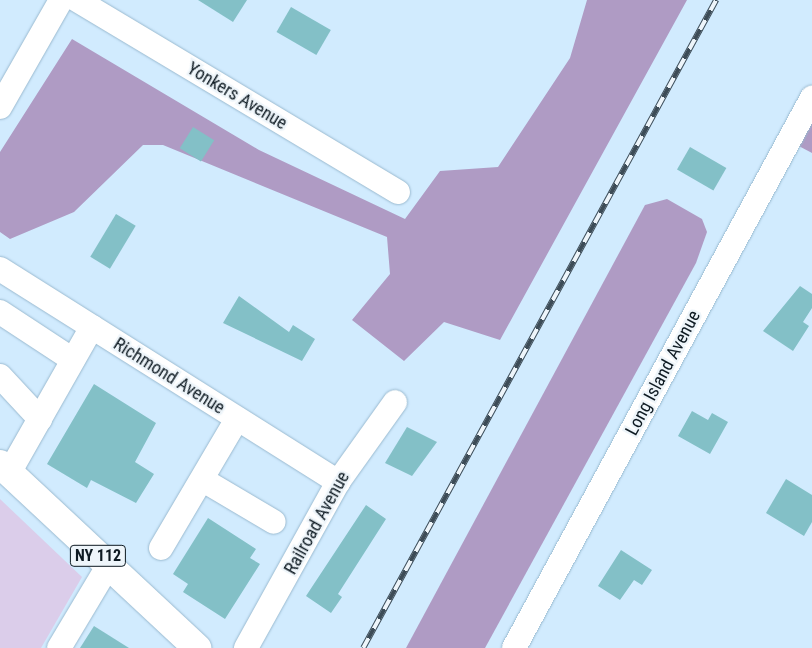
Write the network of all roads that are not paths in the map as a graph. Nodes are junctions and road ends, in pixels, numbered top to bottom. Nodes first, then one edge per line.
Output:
1 (62, 0) edge
2 (77, 0) edge
3 (812, 98) edge
4 (0, 107) edge
5 (398, 192) dead end
6 (0, 270) edge
7 (0, 312) edge
8 (92, 327) junction
9 (73, 360) junction
10 (0, 376) edge
11 (395, 402) dead end
12 (237, 419) junction
13 (40, 420) junction
14 (5, 469) edge
15 (203, 480) junction
16 (338, 482) junction
17 (274, 522) dead end
18 (161, 548) dead end
19 (108, 566) junction
20 (59, 648) edge
21 (197, 648) edge
22 (246, 648) edge
23 (514, 648) edge

1 - 4 street
2 - 5 street, Yonkers Avenue
3 - 23 street, Long Island Avenue
6 - 8 street, Richmond Avenue
7 - 9 street
8 - 9 street
8 - 12 street, Richmond Avenue
9 - 13 street
10 - 13 street
11 - 16 street, Railroad Avenue
12 - 15 street
12 - 16 street, Richmond Avenue
13 - 14 street
14 - 19 main road, NY 112
15 - 17 street
15 - 18 street
16 - 22 street, Railroad Avenue
19 - 20 street
19 - 21 main road, NY 112

